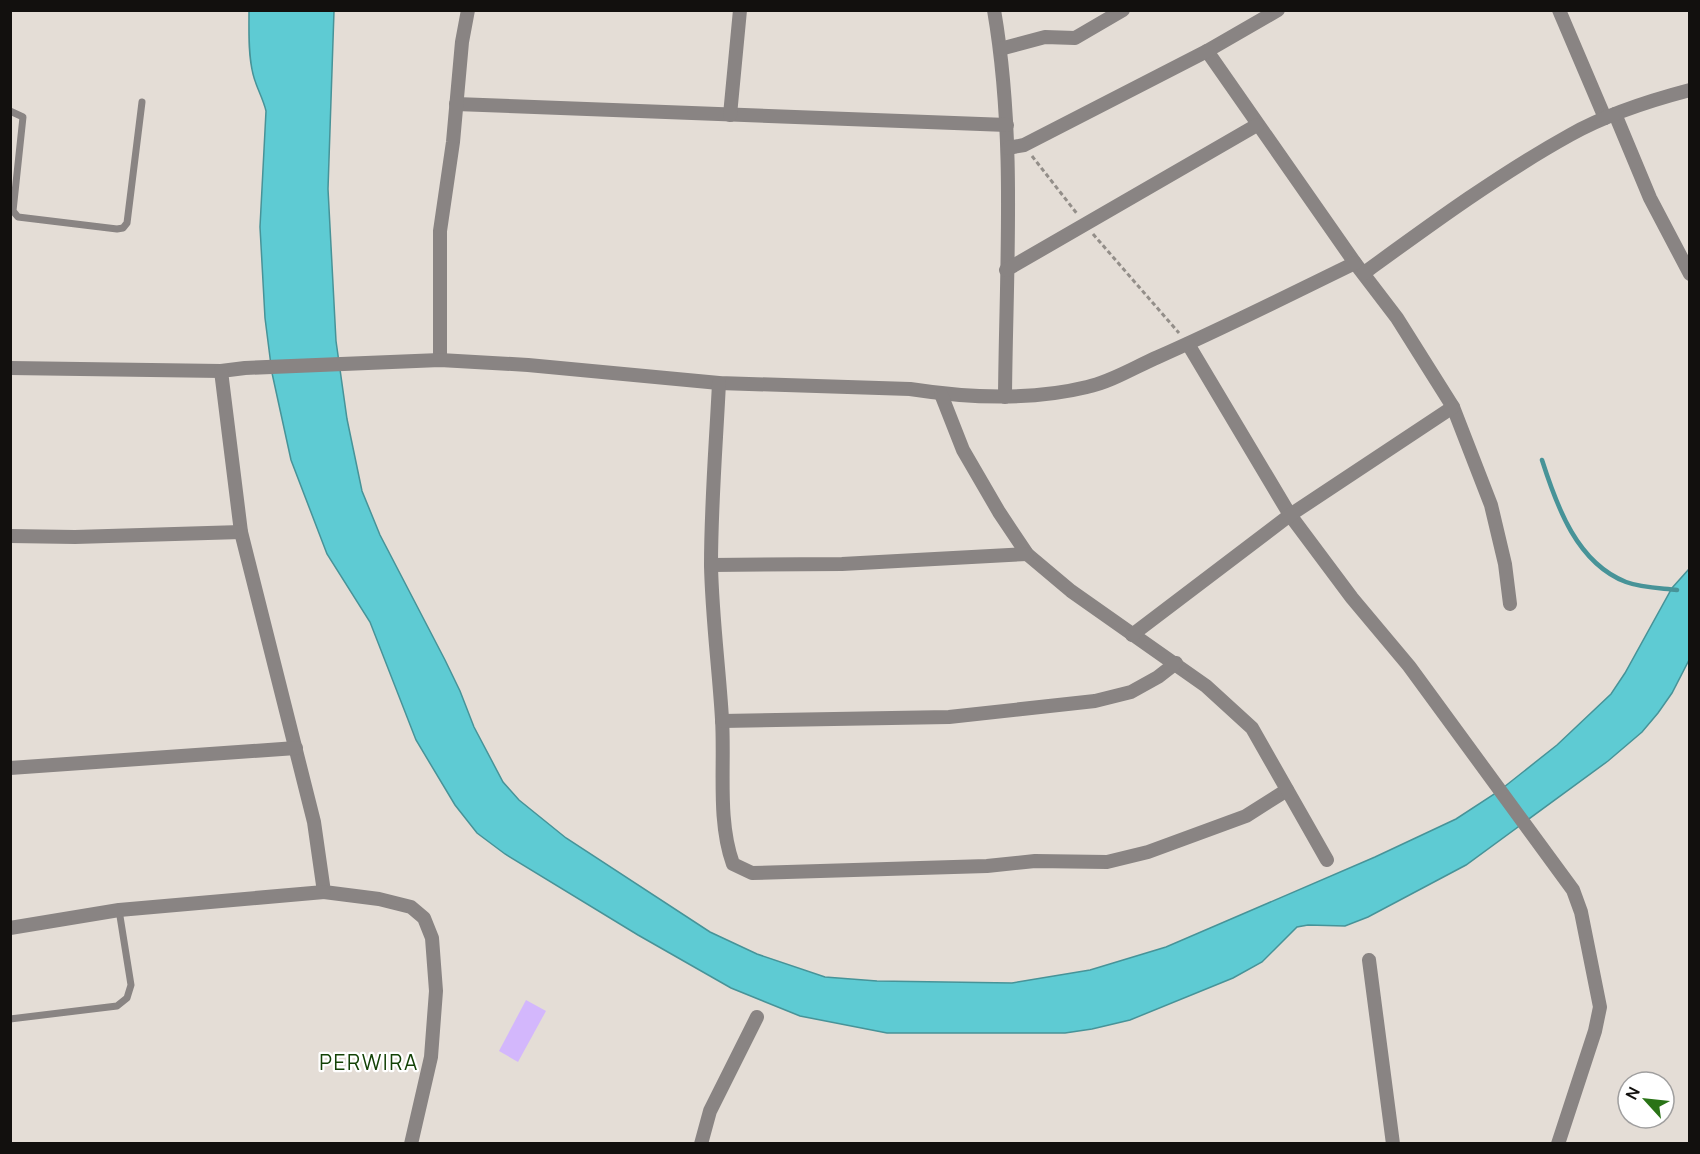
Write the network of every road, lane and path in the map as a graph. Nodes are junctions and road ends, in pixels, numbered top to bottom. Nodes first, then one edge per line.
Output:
1 (468, 10) edge
2 (740, 10) edge
3 (994, 10) edge
4 (1124, 10) edge
5 (1278, 10) edge
6 (1559, 10) edge
7 (1000, 49) junction
8 (1207, 51) junction
9 (1689, 90) edge
10 (142, 102) dead end
11 (456, 104) junction
12 (10, 111) edge
13 (730, 115) junction
14 (1610, 116) junction
15 (1007, 125) junction
16 (1257, 126) junction
17 (1024, 145) junction
18 (1008, 148) junction
19 (1086, 225) junction
20 (1360, 268) junction
21 (1006, 270) junction
22 (1689, 274) edge
23 (1188, 344) junction
24 (440, 360) junction
25 (10, 368) edge
26 (221, 371) junction
27 (719, 383) junction
28 (941, 394) junction
29 (1005, 397) junction
30 (1453, 407) junction
31 (1290, 515) junction
32 (241, 532) junction
33 (10, 536) edge
34 (1027, 554) junction
35 (711, 565) junction
36 (1510, 604) dead end
37 (1132, 635) junction
38 (1176, 663) junction
39 (722, 721) junction
40 (296, 748) junction
41 (10, 768) edge
42 (1287, 790) junction
43 (1327, 860) dead end
44 (324, 892) junction
45 (119, 910) junction
46 (10, 928) edge
47 (1369, 960) dead end
48 (757, 1017) dead end
49 (10, 1019) edge
50 (411, 1143) edge
51 (701, 1143) edge
52 (1393, 1143) edge
53 (1558, 1143) edge

1 - 11 street
2 - 13 street
3 - 7 street
4 - 7 street
5 - 8 street
6 - 14 street
7 - 15 street
8 - 16 street
8 - 17 street
9 - 14 street
10 - 12 lane
11 - 13 street
11 - 24 street
13 - 15 street
14 - 20 street
14 - 22 street
15 - 18 street
16 - 19 street
16 - 20 street
17 - 18 street
17 - 19 path
18 - 21 street
19 - 21 street
19 - 23 path
20 - 23 street
20 - 30 street
21 - 29 street
23 - 29 street
23 - 31 street
24 - 26 street
24 - 27 street
25 - 26 street
26 - 32 street
27 - 28 street
27 - 35 street
28 - 29 street
28 - 34 street
30 - 31 street
30 - 36 street
31 - 37 street
31 - 53 street
32 - 33 street
32 - 40 street
34 - 35 street
34 - 37 street
35 - 39 street
37 - 38 street
38 - 39 street
38 - 42 street
39 - 42 street
40 - 41 street
40 - 44 street
42 - 43 street
44 - 45 street
44 - 50 street
45 - 46 street
45 - 49 lane
47 - 52 street
48 - 51 street

